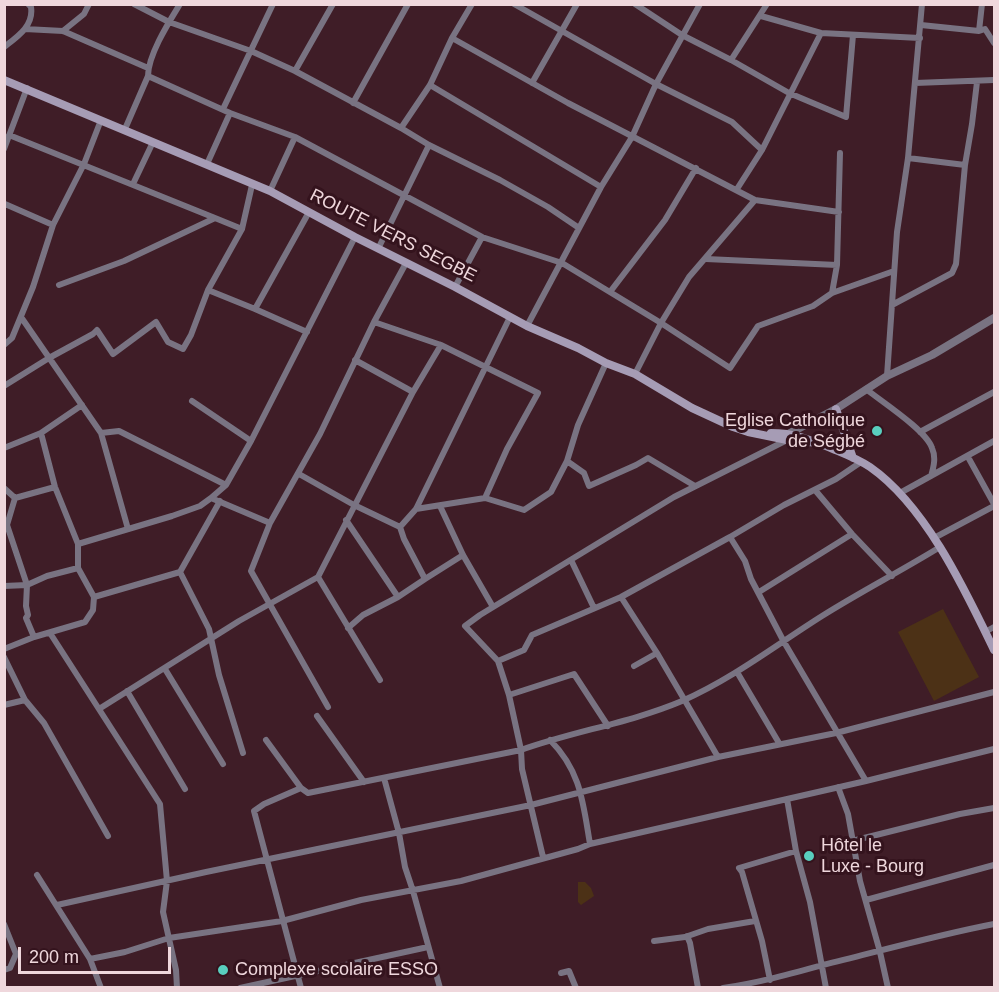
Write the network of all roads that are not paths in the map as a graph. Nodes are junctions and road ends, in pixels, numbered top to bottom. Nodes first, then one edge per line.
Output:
1 (89, 4) edge
2 (134, 4) edge
3 (180, 4) edge
4 (333, 4) edge
5 (408, 4) edge
6 (472, 4) edge
7 (514, 4) edge
8 (576, 4) edge
9 (635, 4) edge
10 (700, 4) edge
11 (767, 4) edge
12 (922, 4) edge
13 (982, 4) edge
14 (31, 5) edge
15 (273, 5) edge
16 (761, 16) junction
17 (169, 22) junction
18 (921, 25) junction
19 (25, 29) junction
20 (63, 31) junction
21 (561, 31) junction
22 (979, 31) junction
23 (821, 33) junction
24 (682, 35) junction
25 (853, 35) junction
26 (452, 38) junction
27 (920, 38) junction
28 (994, 43) edge
29 (4, 48) edge
30 (251, 51) junction
31 (731, 60) junction
32 (148, 68) junction
33 (295, 71) junction
34 (148, 76) junction
35 (4, 80) edge
36 (994, 80) edge
37 (532, 82) junction
38 (977, 82) junction
39 (915, 83) junction
40 (656, 84) junction
41 (430, 85) junction
42 (27, 88) junction
43 (789, 93) junction
44 (353, 103) junction
45 (223, 110) junction
46 (230, 113) junction
47 (101, 120) junction
48 (401, 128) junction
49 (125, 129) junction
50 (9, 135) junction
51 (295, 137) junction
52 (632, 137) junction
53 (153, 142) junction
54 (429, 145) junction
55 (4, 149) edge
56 (762, 150) junction
57 (840, 153) dead end
58 (908, 158) junction
59 (84, 164) junction
60 (207, 164) junction
61 (965, 165) junction
62 (696, 168) junction
63 (133, 184) junction
64 (252, 185) junction
65 (601, 187) junction
66 (737, 189) junction
67 (270, 191) junction
68 (404, 195) junction
69 (756, 200) junction
70 (4, 206) edge
71 (309, 212) junction
72 (839, 212) junction
73 (214, 218) junction
74 (52, 225) junction
75 (579, 228) junction
76 (242, 229) junction
77 (355, 237) junction
78 (483, 237) junction
79 (378, 249) junction
80 (706, 259) junction
81 (406, 263) junction
82 (562, 263) junction
83 (837, 265) junction
84 (894, 271) junction
85 (59, 285) dead end
86 (455, 287) junction
87 (208, 290) junction
88 (610, 292) junction
89 (832, 293) junction
90 (892, 304) junction
91 (255, 309) junction
92 (21, 316) junction
93 (510, 317) junction
94 (994, 318) edge
95 (374, 322) junction
96 (661, 323) junction
97 (527, 326) junction
98 (307, 332) junction
99 (4, 345) edge
100 (441, 345) junction
101 (49, 358) junction
102 (355, 360) junction
103 (606, 363) junction
104 (487, 367) junction
105 (635, 374) junction
106 (887, 376) junction
107 (4, 386) edge
108 (866, 389) junction
109 (413, 392) junction
110 (994, 392) edge
111 (192, 401) dead end
112 (82, 405) junction
113 (836, 409) junction
114 (920, 432) junction
115 (40, 433) junction
116 (100, 433) junction
117 (788, 437) junction
118 (251, 441) junction
119 (994, 441) edge
120 (4, 447) edge
121 (968, 457) junction
122 (857, 460) junction
123 (567, 461) junction
124 (299, 474) junction
125 (931, 476) junction
126 (226, 485) junction
127 (695, 486) junction
128 (55, 487) junction
129 (4, 488) edge
130 (815, 490) junction
131 (900, 493) junction
132 (15, 498) junction
133 (211, 498) junction
134 (485, 498) junction
135 (220, 501) junction
136 (354, 505) junction
137 (994, 505) edge
138 (440, 506) junction
139 (416, 509) junction
140 (346, 520) junction
141 (270, 523) junction
142 (6, 525) edge
143 (400, 527) junction
144 (128, 529) junction
145 (852, 534) junction
146 (730, 537) junction
147 (934, 538) junction
148 (78, 544) junction
149 (940, 547) junction
150 (463, 555) junction
151 (571, 560) junction
152 (78, 568) junction
153 (180, 572) junction
154 (892, 576) junction
155 (318, 577) junction
156 (425, 579) junction
157 (27, 585) junction
158 (4, 586) edge
159 (759, 592) junction
160 (94, 597) junction
161 (398, 597) junction
162 (621, 597) junction
163 (270, 603) junction
164 (493, 607) junction
165 (594, 608) junction
166 (994, 627) edge
167 (348, 628) junction
168 (985, 632) junction
169 (50, 633) junction
170 (34, 637) junction
171 (210, 639) junction
172 (784, 642) junction
173 (4, 649) edge
174 (994, 650) edge
175 (657, 653) junction
176 (4, 657) edge
177 (498, 661) junction
178 (634, 666) dead end
179 (165, 669) junction
180 (737, 672) junction
181 (380, 680) dead end
182 (127, 692) junction
183 (994, 692) edge
184 (509, 695) junction
185 (25, 700) junction
186 (684, 700) junction
187 (4, 705) edge
188 (328, 707) dead end
189 (99, 709) junction
190 (317, 716) dead end
191 (608, 726) junction
192 (836, 734) junction
193 (266, 740) dead end
194 (550, 740) junction
195 (779, 743) junction
196 (521, 750) junction
197 (993, 752) edge
198 (243, 753) dead end
199 (718, 757) junction
200 (223, 764) dead end
201 (384, 778) junction
202 (866, 781) junction
203 (364, 782) junction
204 (838, 786) junction
205 (301, 788) junction
206 (185, 789) dead end
207 (581, 791) junction
208 (787, 799) junction
209 (531, 805) junction
210 (994, 808) edge
211 (399, 833) junction
212 (108, 836) dead end
213 (852, 841) junction
214 (590, 844) junction
215 (796, 851) junction
216 (543, 857) junction
217 (268, 860) junction
218 (994, 865) edge
219 (37, 875) dead end
220 (167, 881) junction
221 (413, 891) junction
222 (866, 900) junction
223 (57, 905) junction
224 (282, 921) junction
225 (755, 921) junction
226 (4, 924) edge
227 (994, 925) edge
228 (687, 936) junction
229 (169, 938) junction
230 (654, 941) dead end
231 (428, 946) junction
232 (880, 952) junction
233 (90, 959) junction
234 (823, 965) junction
235 (4, 970) edge
236 (561, 973) dead end
237 (298, 975) junction
238 (770, 980) junction
239 (101, 987) edge
240 (177, 987) edge
241 (240, 987) edge
242 (301, 987) edge
243 (440, 987) edge
244 (576, 987) edge
245 (698, 987) edge
246 (723, 987) edge
247 (826, 987) edge
248 (888, 987) edge

1 - 20 street
2 - 17 street
3 - 17 street
4 - 33 street
5 - 44 street
6 - 26 street
7 - 21 street
8 - 21 street
9 - 24 street
10 - 24 street
11 - 16 street
12 - 18 street
13 - 22 street
14 - 19 street
15 - 30 street
16 - 23 street
16 - 31 street
17 - 30 street
17 - 32 street
18 - 22 street
18 - 27 street
19 - 20 street
19 - 29 street
20 - 32 street
21 - 37 street
21 - 40 street
22 - 28 street
23 - 25 street
23 - 43 street
24 - 31 street
24 - 40 street
25 - 27 street
25 - 43 street
26 - 37 street
26 - 41 street
27 - 39 street
30 - 33 street
30 - 45 street
31 - 43 street
32 - 34 street
33 - 44 street
34 - 45 street
34 - 49 street
35 - 42 main road, ROUTE VERS SEGBE
36 - 38 street
37 - 52 street
38 - 39 street
38 - 61 street
39 - 58 street
40 - 52 street
40 - 56 street
41 - 48 street
41 - 65 street
42 - 47 main road, ROUTE VERS SEGBE
42 - 50 street
43 - 56 street
44 - 48 street
45 - 46 street
46 - 51 street
46 - 60 street
47 - 49 main road, ROUTE VERS SEGBE
47 - 59 street
48 - 54 street
49 - 53 main road, ROUTE VERS SEGBE
50 - 55 street
50 - 59 street
51 - 67 street
51 - 68 street
52 - 62 street
52 - 65 street
53 - 60 main road, ROUTE VERS SEGBE
53 - 63 street
54 - 68 street
54 - 75 street
56 - 66 street
57 - 72 street
58 - 61 street
58 - 84 street
59 - 63 street
59 - 74 street
60 - 64 main road, ROUTE VERS SEGBE
61 - 90 street
62 - 66 street
62 - 88 street
63 - 73 street
64 - 67 main road, ROUTE VERS SEGBE
64 - 76 street
65 - 75 street
66 - 69 street
67 - 71 main road, ROUTE VERS SEGBE
68 - 78 street
68 - 79 street
69 - 72 street
69 - 80 street
70 - 74 street
71 - 77 main road, ROUTE VERS SEGBE
71 - 91 street
72 - 83 street
73 - 76 street
73 - 85 street
74 - 92 street
75 - 82 street
76 - 87 street
77 - 79 main road, ROUTE VERS SEGBE
77 - 98 street
78 - 82 street
78 - 86 street
79 - 81 main road, ROUTE VERS SEGBE
80 - 83 street
80 - 96 street
81 - 86 main road, ROUTE VERS SEGBE
81 - 95 street
82 - 88 street
82 - 97 street
83 - 89 street
84 - 89 street
84 - 90 street
86 - 93 main road, ROUTE VERS SEGBE
87 - 91 street
87 - 101 street
88 - 96 street
89 - 96 street
90 - 106 street
91 - 98 street
92 - 99 street
92 - 101 street
93 - 97 main road, ROUTE VERS SEGBE
93 - 104 street
94 - 106 street
95 - 100 street
95 - 102 street
96 - 105 street
97 - 103 main road, ROUTE VERS SEGBE
98 - 118 street
100 - 104 street
100 - 109 street
101 - 107 street
101 - 112 street
102 - 109 street
102 - 124 street
103 - 105 main road, ROUTE VERS SEGBE
103 - 123 street
104 - 134 street
104 - 139 street
105 - 117 main road, ROUTE VERS SEGBE
106 - 108 street
108 - 113 street
108 - 114 street
109 - 136 street
110 - 114 street
111 - 118 street
112 - 115 street
112 - 116 street
113 - 117 street
113 - 122 main road
114 - 125 street
115 - 120 street
115 - 128 street
116 - 126 street
116 - 144 street
117 - 122 main road, ROUTE VERS SEGBE
117 - 127 street
118 - 126 street
119 - 121 street
121 - 125 street
121 - 137 street
122 - 130 street
122 - 131 main road, ROUTE VERS SEGBE
123 - 127 street
123 - 134 street
124 - 136 street
124 - 141 street
125 - 131 street
126 - 133 street
127 - 151 street
128 - 132 street
128 - 148 street
129 - 132 street
130 - 145 street
130 - 146 street
131 - 147 main road, ROUTE VERS SEGBE
132 - 142 street
133 - 135 street
133 - 144 street
134 - 138 street
135 - 141 street
135 - 153 street
136 - 140 street
136 - 143 street
137 - 147 street
138 - 139 street
138 - 150 street
139 - 143 street
140 - 155 street
140 - 161 street
141 - 163 street
142 - 157 street
143 - 156 street
144 - 148 street
145 - 154 street
145 - 159 street
146 - 159 street
146 - 162 street
147 - 149 main road, ROUTE VERS SEGBE
148 - 152 street
149 - 154 street
149 - 168 main road, ROUTE VERS SEGBE
150 - 156 street
150 - 164 street
151 - 164 street
151 - 165 street
152 - 157 street
152 - 160 street
153 - 160 street
153 - 171 street
154 - 172 street
155 - 163 street
155 - 167 street
156 - 161 street
157 - 158 street
157 - 170 street
159 - 172 street
160 - 169 street
161 - 167 street
162 - 165 street
162 - 175 street
163 - 171 street
163 - 188 street
164 - 177 street
165 - 177 street
166 - 168 street
167 - 181 street
168 - 174 main road, ROUTE VERS SEGBE
169 - 170 street
169 - 189 street
170 - 173 street
171 - 179 street
171 - 198 street
172 - 180 street
172 - 192 street
175 - 178 street
175 - 186 street
176 - 185 street
177 - 184 street
179 - 182 street
179 - 200 street
180 - 186 street
180 - 195 street
182 - 189 street
182 - 206 street
183 - 192 street
184 - 191 street
184 - 196 street
185 - 187 street
185 - 212 street
186 - 191 street
186 - 199 street
189 - 220 street
190 - 203 street
191 - 194 street
192 - 195 street
192 - 202 street
193 - 205 street
194 - 196 street
194 - 207 street
195 - 199 street
196 - 201 street
196 - 209 street
197 - 202 street
199 - 207 street
201 - 203 street
201 - 211 street
202 - 204 street
203 - 205 street
204 - 208 street
204 - 213 street
205 - 217 street
207 - 209 street
207 - 214 street
208 - 214 street
208 - 215 street
209 - 211 street
209 - 216 street
210 - 213 street
211 - 217 street
211 - 221 street
213 - 222 street
214 - 216 street
215 - 225 street
215 - 234 street
216 - 221 street
217 - 220 street
217 - 224 street
218 - 222 street
219 - 223 street
220 - 223 street
220 - 229 street
221 - 224 street
221 - 231 street
222 - 232 street
223 - 233 street
224 - 229 street
224 - 237 street
225 - 228 street
225 - 238 street
226 - 235 street
227 - 232 street
228 - 230 street
228 - 245 street
229 - 233 street
229 - 240 street
231 - 237 street
231 - 243 street
232 - 234 street
232 - 248 street
233 - 239 street
234 - 238 street
234 - 247 street
236 - 244 street
237 - 241 street
237 - 242 street
238 - 246 street

